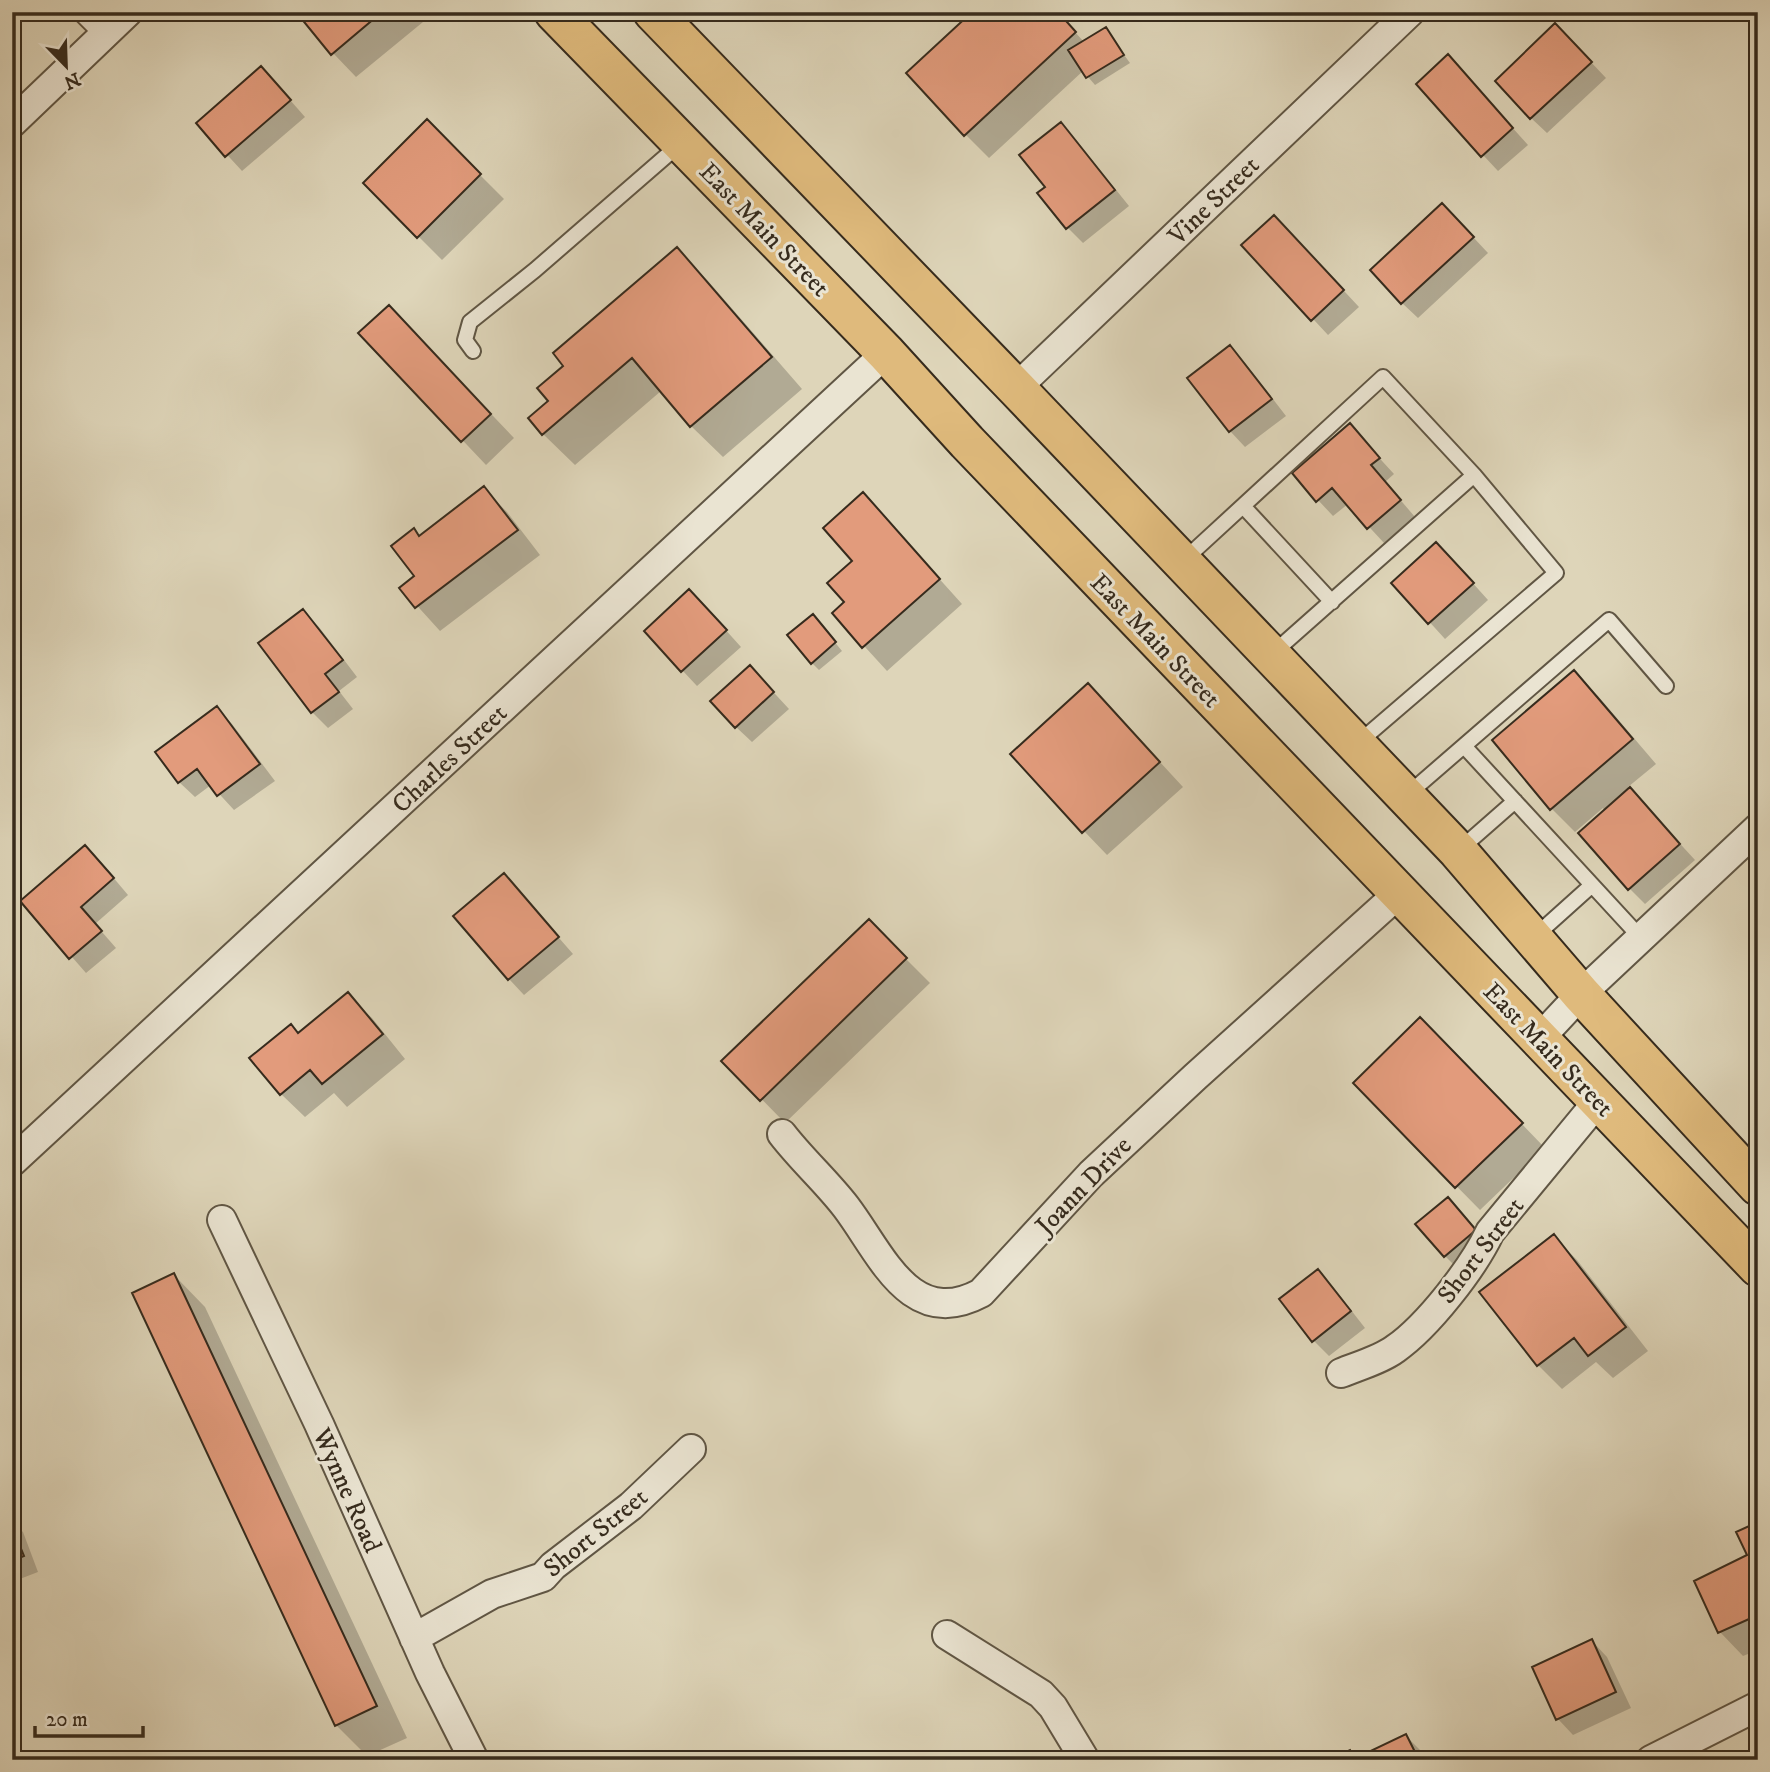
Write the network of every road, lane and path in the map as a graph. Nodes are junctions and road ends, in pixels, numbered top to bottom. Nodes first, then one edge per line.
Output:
1 (79, 12) edge
2 (128, 12) edge
3 (554, 12) edge
4 (653, 12) edge
5 (1410, 12) edge
6 (103, 36) junction
7 (12, 123) edge
8 (681, 143) junction
9 (473, 351) dead end
10 (886, 354) junction
11 (1016, 388) junction
12 (1474, 475) junction
13 (1243, 506) junction
14 (1182, 562) junction
15 (1332, 602) junction
16 (1271, 655) junction
17 (1666, 686) dead end
18 (1356, 744) junction
19 (1464, 746) junction
20 (1406, 796) junction
21 (1515, 801) junction
22 (1758, 828) edge
23 (1458, 851) junction
24 (1592, 885) junction
25 (1398, 894) junction
26 (1533, 938) junction
27 (1641, 938) junction
28 (1581, 994) junction
29 (1539, 1039) junction
30 (1599, 1100) junction
31 (782, 1135) dead end
32 (12, 1162) edge
33 (1758, 1186) edge
34 (222, 1220) dead end
35 (1758, 1267) edge
36 (1341, 1373) dead end
37 (691, 1449) dead end
38 (947, 1635) dead end
39 (414, 1638) junction
40 (1758, 1706) edge
41 (474, 1760) edge
42 (1086, 1760) edge
43 (1651, 1760) edge

1 - 6 lane
2 - 6 street
3 - 8 main road, East Main Street
4 - 11 main road
5 - 11 street, Vine Street
6 - 7 street
8 - 9 lane
8 - 10 main road, East Main Street
10 - 25 main road, East Main Street
10 - 32 street, Charles Street
11 - 14 main road
12 - 13 lane
12 - 15 lane
12 - 18 lane
13 - 14 lane
13 - 15 lane
14 - 16 main road
15 - 16 lane
16 - 18 main road
17 - 19 lane
18 - 20 main road
19 - 20 lane
19 - 21 lane
20 - 23 main road
21 - 23 lane
21 - 24 lane
22 - 27 street
23 - 26 main road
24 - 26 lane
24 - 27 lane
25 - 29 main road, East Main Street
25 - 31 street, Joann Drive
26 - 28 main road
27 - 28 street
28 - 29 street
28 - 33 main road
29 - 30 main road, East Main Street
30 - 35 main road, East Main Street
30 - 36 street, Short Street
34 - 39 street, Wynne Road
37 - 39 street, Short Street
38 - 42 street
39 - 41 street, Wynne Road
40 - 43 street

